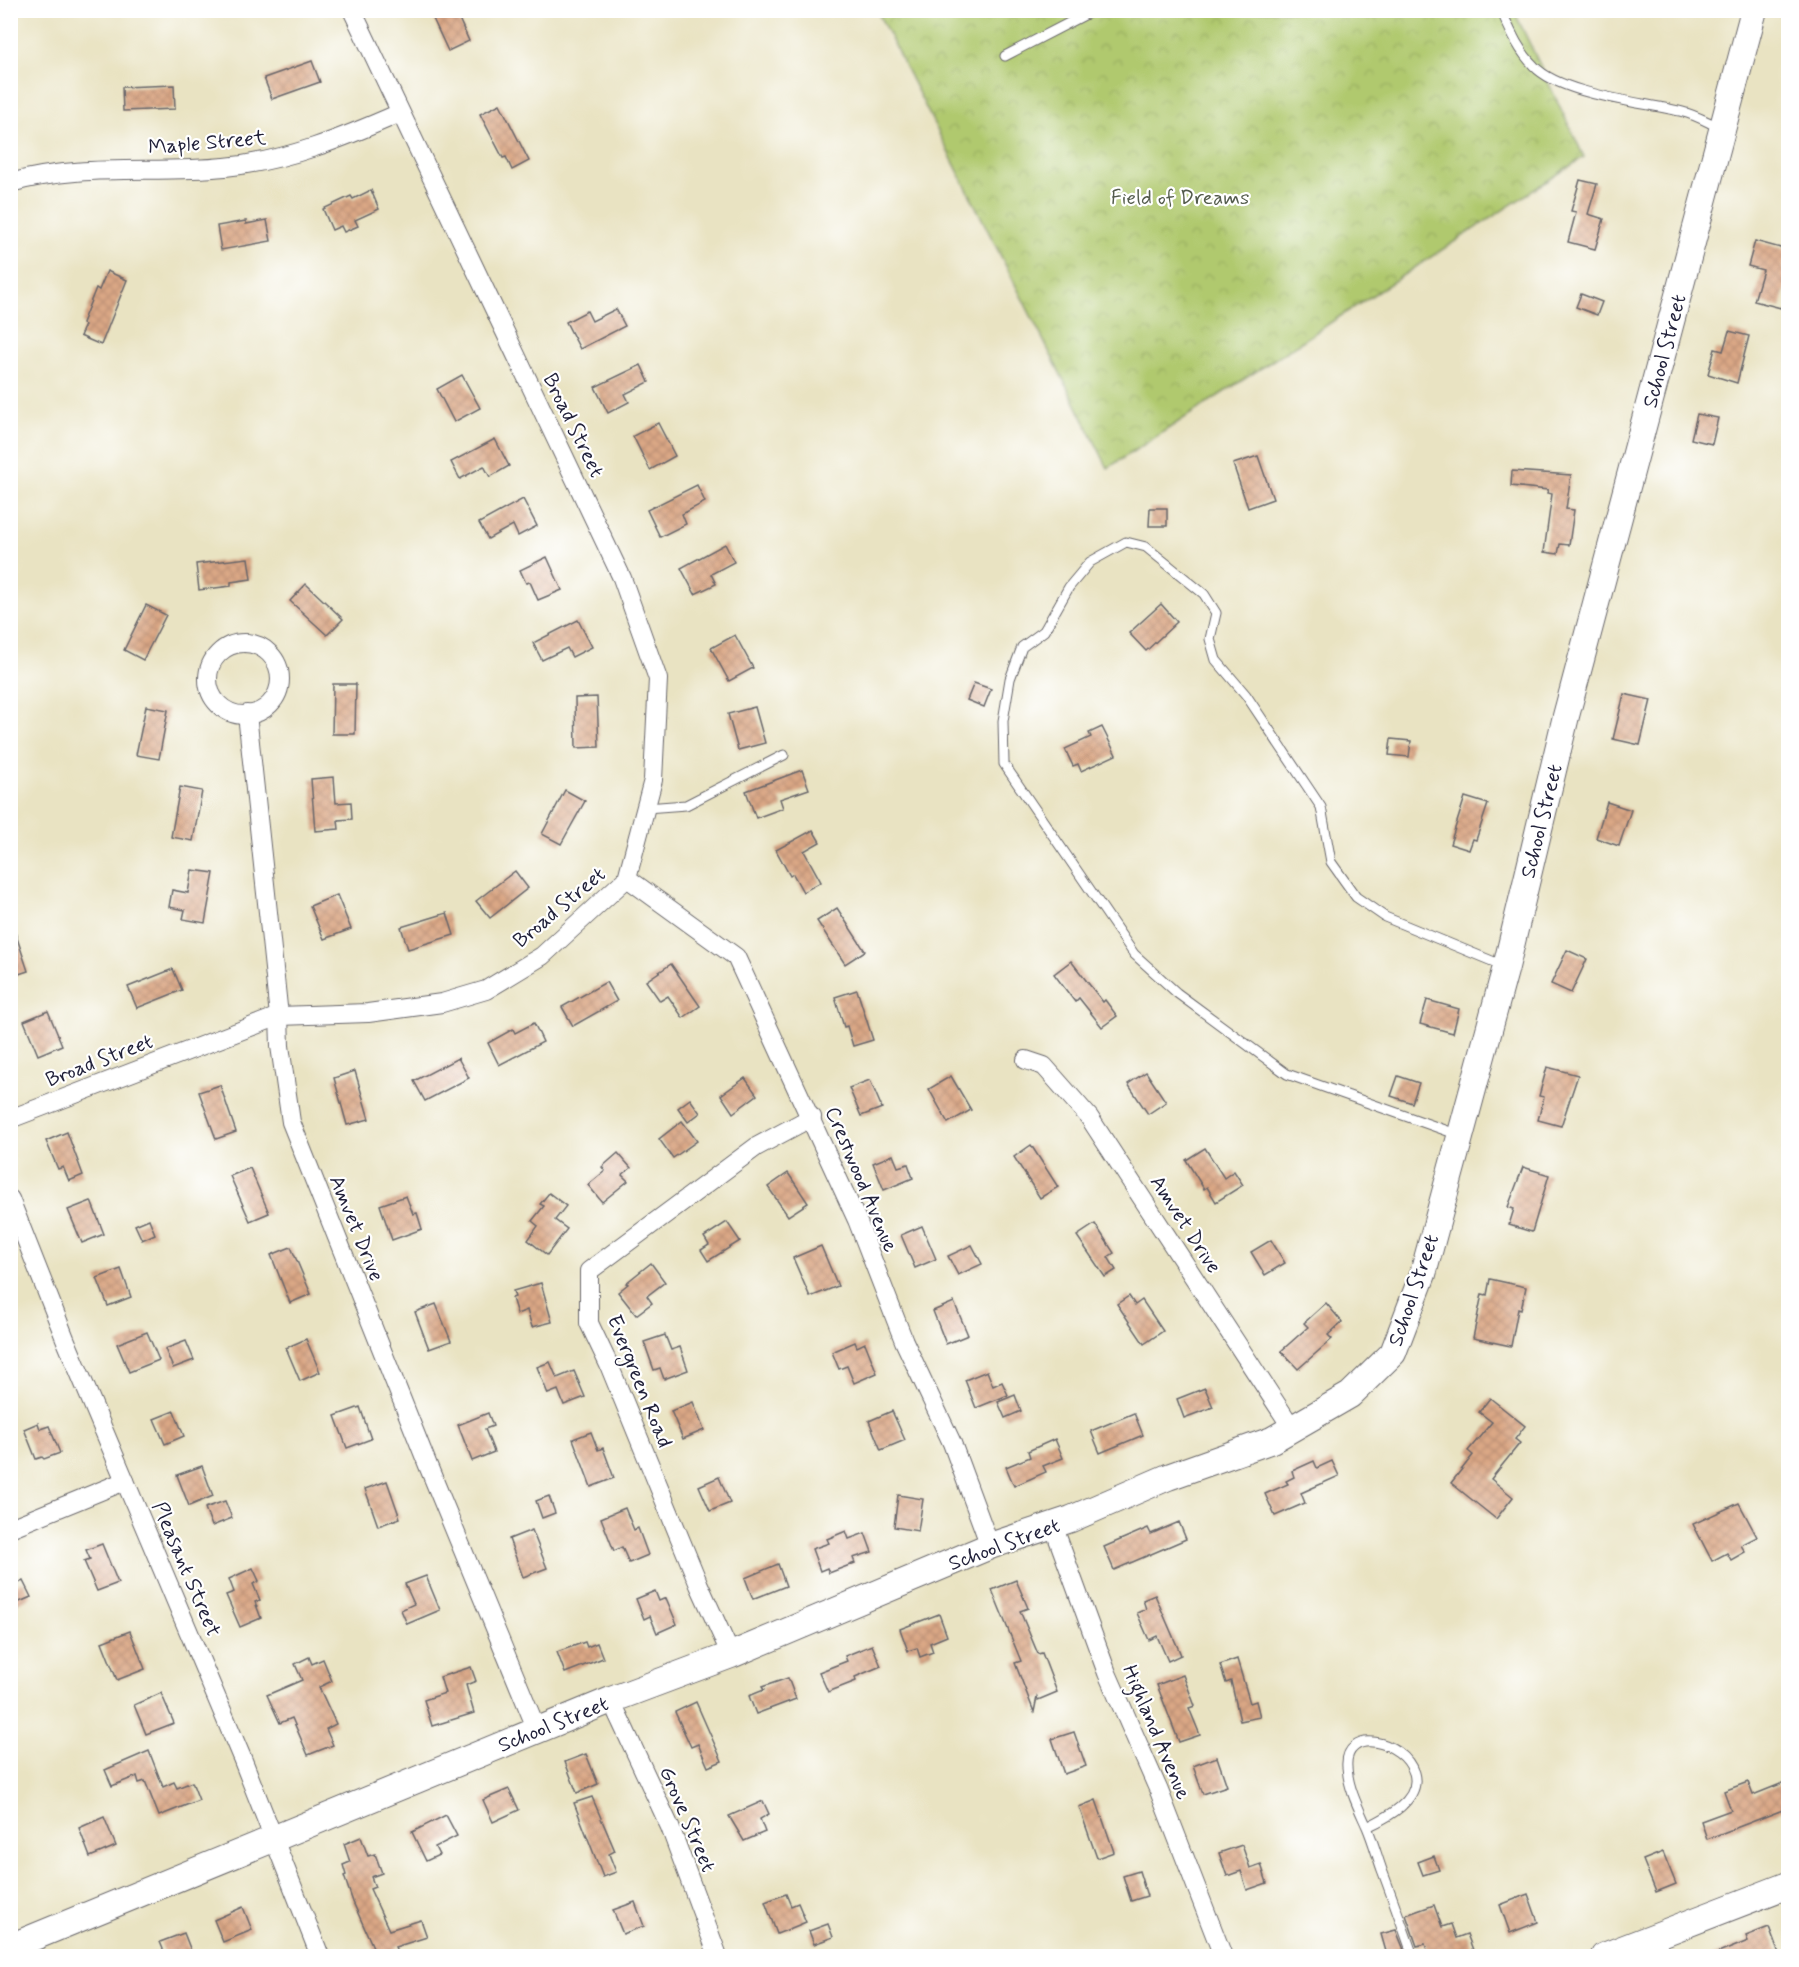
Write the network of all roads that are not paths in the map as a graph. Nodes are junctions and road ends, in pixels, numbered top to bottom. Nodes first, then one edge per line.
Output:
1 (352, 10) edge
2 (1094, 10) edge
3 (1501, 10) edge
4 (1754, 10) edge
5 (1005, 56) dead end
6 (400, 113) junction
7 (1723, 129) junction
8 (10, 183) edge
9 (247, 714) dead end
10 (784, 754) dead end
11 (646, 808) junction
12 (627, 878) junction
13 (1506, 967) junction
14 (279, 1016) junction
15 (1026, 1060) dead end
16 (812, 1117) junction
17 (10, 1119) edge
18 (1460, 1135) junction
19 (10, 1199) edge
20 (1292, 1428) junction
21 (124, 1481) junction
22 (1053, 1525) junction
23 (10, 1528) edge
24 (990, 1546) junction
25 (731, 1655) junction
26 (611, 1700) junction
27 (537, 1730) junction
28 (1367, 1827) junction
29 (273, 1839) junction
30 (1788, 1886) edge
31 (10, 1947) edge
32 (320, 1956) edge
33 (718, 1956) edge
34 (1223, 1956) edge
35 (1413, 1956) edge
36 (1604, 1956) edge

1 - 6 street, Broad Street
2 - 5 lane
3 - 7 lane
4 - 7 street, School Street
6 - 8 street, Maple Street
6 - 11 street, Broad Street
7 - 13 street, School Street
9 - 14 street, Amvet Drive
10 - 11 lane
11 - 12 street, Broad Street
12 - 14 street, Broad Street
12 - 16 street, Crestwood Avenue
13 - 18 street, School Street
13 - 18 lane
14 - 17 street, Broad Street
14 - 27 street, Amvet Drive
15 - 20 street, Amvet Drive
16 - 24 street, Crestwood Avenue
16 - 25 street, Evergreen Road
18 - 20 street, School Street
19 - 21 street, Pleasant Street
20 - 22 street, School Street
21 - 23 street
21 - 29 street, Pleasant Street
22 - 24 street, School Street
22 - 34 street, Highland Avenue
24 - 25 street, School Street
25 - 26 street, School Street
26 - 27 street, School Street
26 - 33 street, Grove Street
27 - 29 street, School Street
28 - 28 lane
28 - 35 lane
29 - 31 street, School Street
29 - 32 street, Pleasant Street
30 - 36 street

